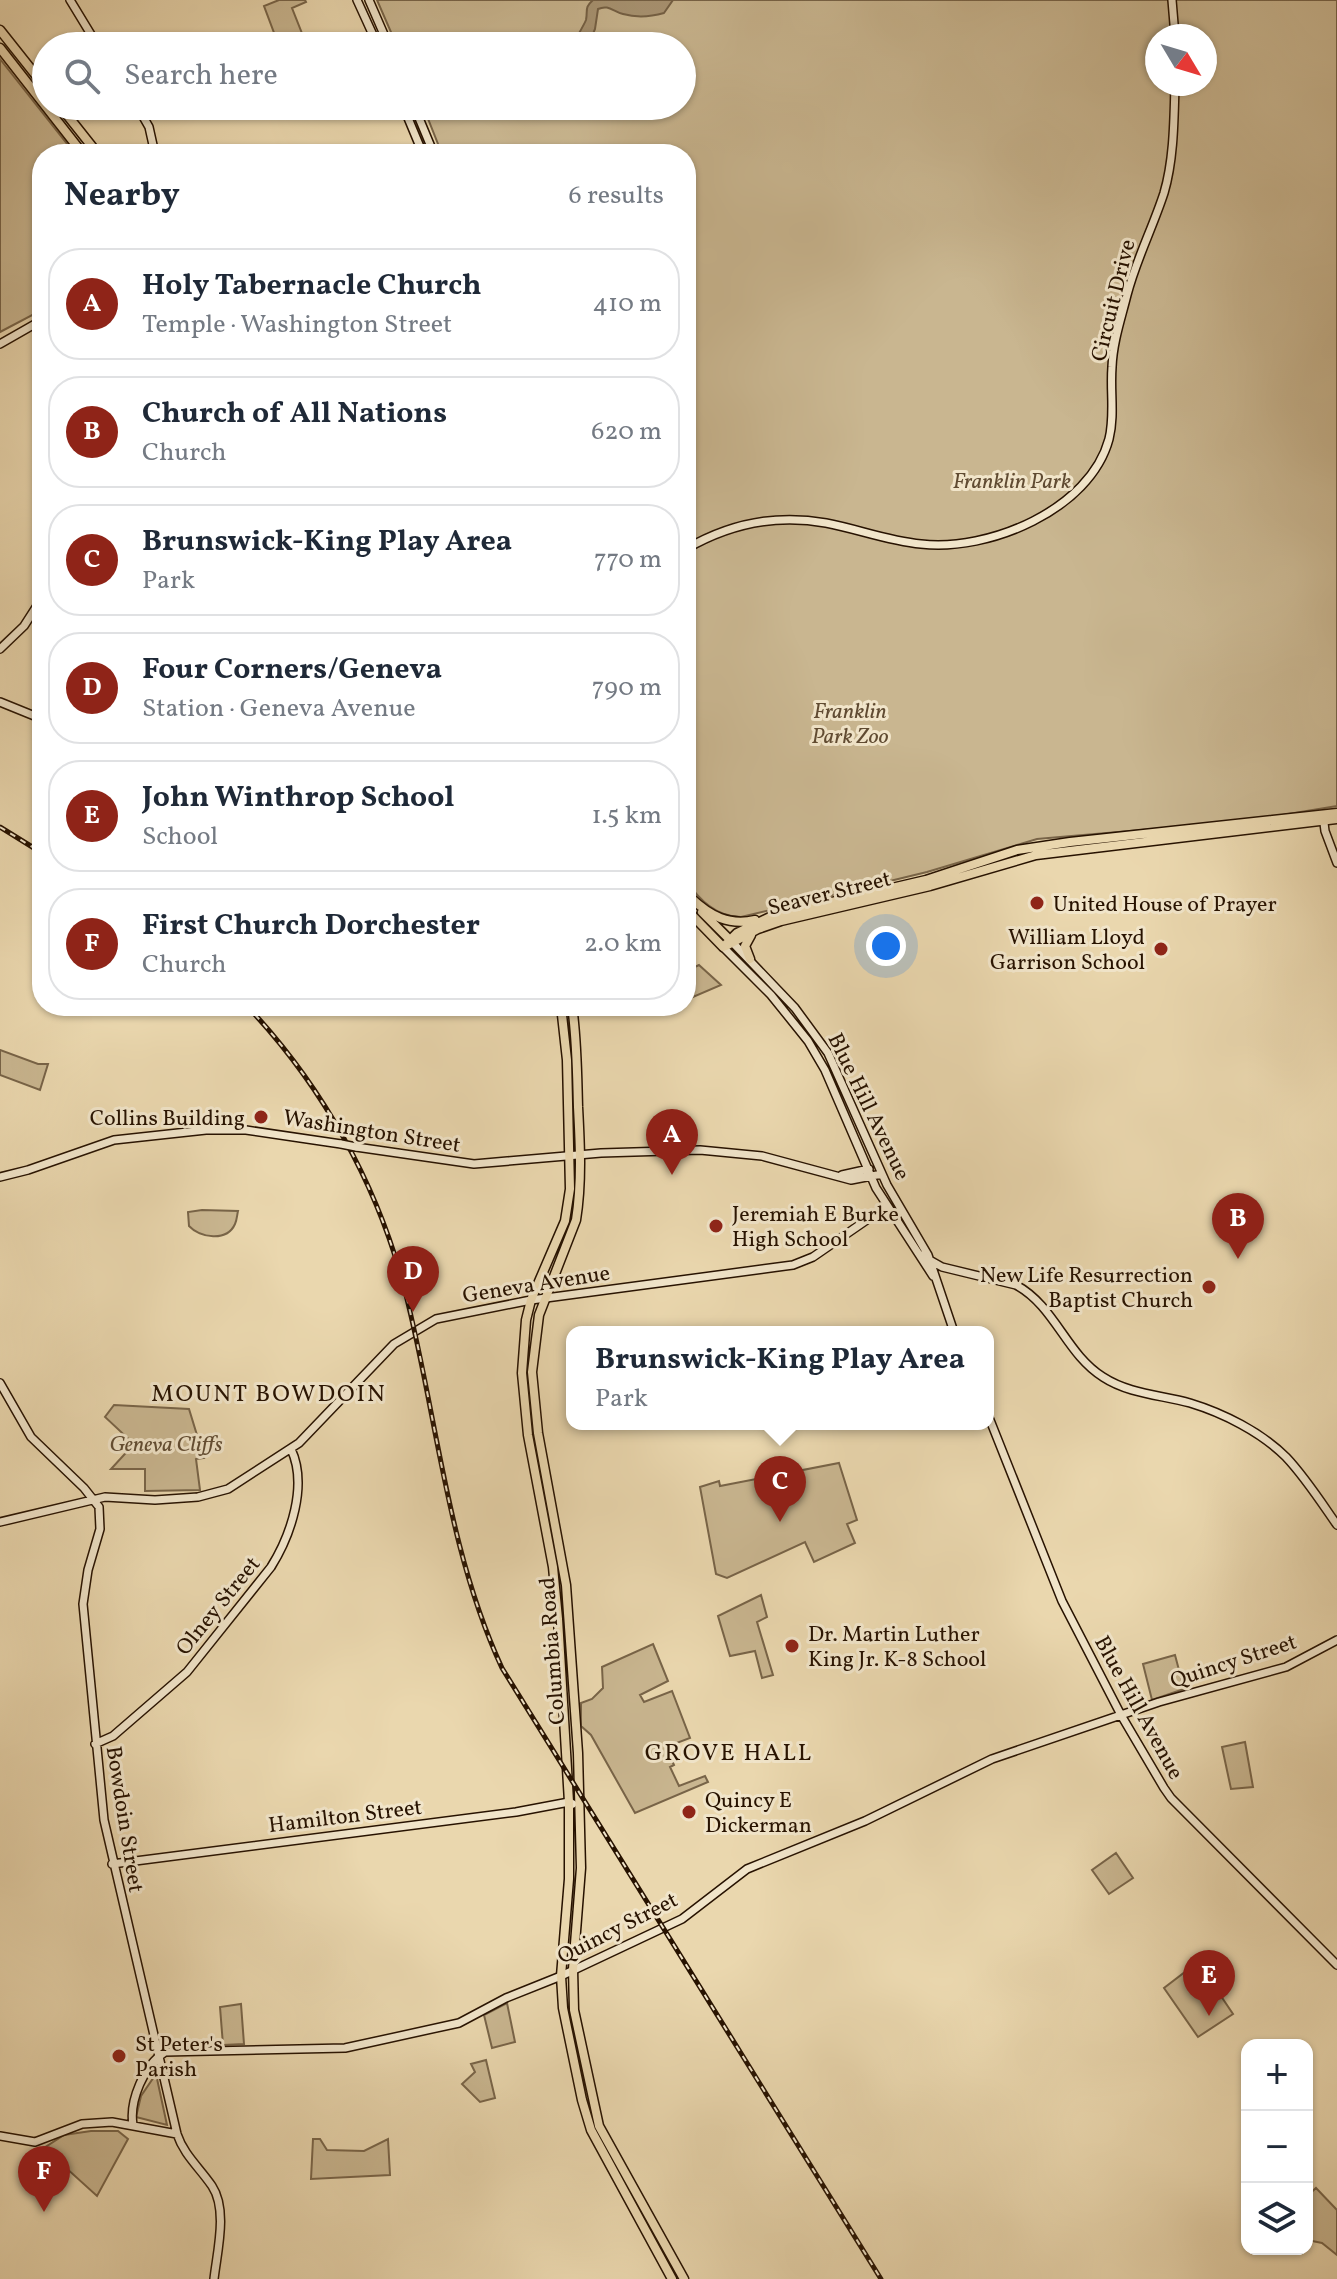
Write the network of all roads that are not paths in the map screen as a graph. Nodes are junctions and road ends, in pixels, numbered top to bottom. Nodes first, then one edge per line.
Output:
1 (70, 0) edge
2 (357, 0) edge
3 (369, 0) edge
4 (1172, 0) edge
5 (1174, 24) edge
6 (0, 30) edge
7 (89, 32) edge
8 (372, 32) edge
9 (383, 32) edge
10 (0, 48) edge
11 (32, 70) edge
12 (32, 89) edge
13 (1174, 96) edge
14 (56, 120) edge
15 (71, 120) edge
16 (145, 120) edge
17 (409, 120) edge
18 (420, 120) edge
19 (75, 144) edge
20 (90, 144) edge
21 (153, 144) edge
22 (419, 144) edge
23 (430, 144) edge
24 (32, 326) edge
25 (0, 344) edge
26 (696, 544) edge
27 (32, 614) edge
28 (0, 649) edge
29 (0, 702) edge
30 (32, 715) edge
31 (1337, 816) edge
32 (1324, 818) junction
33 (1337, 863) edge
34 (696, 902) edge
35 (696, 905) edge
36 (772, 916) junction
37 (696, 917) edge
38 (754, 931) junction
39 (728, 943) junction
40 (750, 959) junction
41 (562, 1016) edge
42 (573, 1016) edge
43 (575, 1156) junction
44 (878, 1166) junction
45 (869, 1173) junction
46 (882, 1174) junction
47 (0, 1177) edge
48 (887, 1206) junction
49 (919, 1254) junction
50 (932, 1264) junction
51 (935, 1278) junction
52 (544, 1298) junction
53 (531, 1300) junction
54 (952, 1326) edge
55 (0, 1383) edge
56 (994, 1430) edge
57 (291, 1449) junction
58 (94, 1499) junction
59 (0, 1522) edge
60 (1337, 1525) edge
61 (1337, 1640) edge
62 (1121, 1715) junction
63 (95, 1744) junction
64 (569, 1802) junction
65 (580, 1807) junction
66 (112, 1864) junction
67 (1337, 1965) edge
68 (573, 1969) junction
69 (561, 1976) junction
70 (158, 2056) junction
71 (133, 2125) junction
72 (177, 2134) junction
73 (0, 2136) edge
74 (214, 2279) edge
75 (672, 2279) edge
76 (684, 2279) edge

1 - 7 main road
2 - 8 main road
3 - 9 main road
4 - 5 main road
6 - 11 main road
10 - 12 main road
13 - 26 main road, Circuit Drive
14 - 19 main road
15 - 20 main road
16 - 21 main road
17 - 22 main road
18 - 23 main road
24 - 25 main road
27 - 28 main road
29 - 30 main road
31 - 32 main road, Seaver Street
32 - 33 main road
32 - 36 main road, Seaver Street
32 - 38 main road, Seaver Street
34 - 36 main road
35 - 39 main road, Blue Hill Avenue
36 - 39 main road, Seaver Street
37 - 39 main road, Blue Hill Avenue
38 - 39 main road, Seaver Street
38 - 40 main road
39 - 40 main road, Blue Hill Avenue
39 - 45 main road, Blue Hill Avenue
40 - 44 main road, Blue Hill Avenue
41 - 43 main road, Columbia Road
42 - 43 main road, Columbia Road
43 - 45 main road, Washington Street
43 - 47 main road, Washington Street, bridge
43 - 52 main road, Columbia Road
43 - 53 main road, Columbia Road
44 - 45 main road, Washington Street
44 - 46 main road, Blue Hill Avenue
45 - 46 main road, Washington Street
45 - 48 main road, Blue Hill Avenue
46 - 50 main road, Blue Hill Avenue
48 - 49 main road, Blue Hill Avenue
48 - 52 main road, Geneva Avenue
49 - 50 main road
49 - 51 main road, Blue Hill Avenue
50 - 51 main road, Blue Hill Avenue
50 - 60 main road
51 - 54 main road, Blue Hill Avenue
52 - 53 main road, Geneva Avenue
52 - 65 main road, Columbia Road
53 - 57 main road, Geneva Avenue
53 - 64 main road, Columbia Road
55 - 58 main road
56 - 62 main road, Blue Hill Avenue
57 - 58 main road, Geneva Avenue
57 - 63 main road, Olney Street
58 - 59 main road, Geneva Avenue
58 - 63 main road, Bowdoin Street
61 - 62 main road, Quincy Street
62 - 67 main road, Blue Hill Avenue
62 - 68 main road, Quincy Street
63 - 66 main road, Bowdoin Street
64 - 65 main road
64 - 66 main road, Hamilton Street
64 - 69 main road, Columbia Road
65 - 68 main road, Columbia Road
66 - 70 main road, Bowdoin Street
68 - 69 main road, Quincy Street
68 - 76 main road, Columbia Road
69 - 70 main road, Quincy Street
69 - 75 main road, Columbia Road
70 - 71 main road
70 - 72 main road, Bowdoin Street
71 - 72 main road
71 - 73 main road
72 - 74 main road, Bowdoin Street

